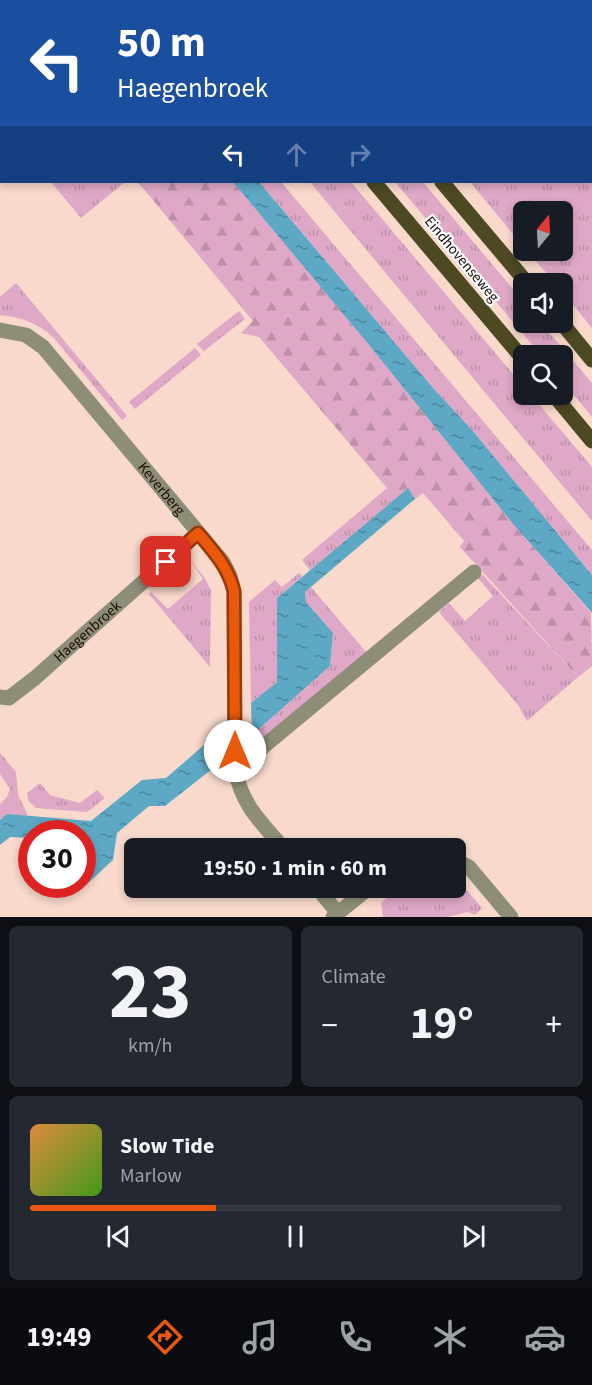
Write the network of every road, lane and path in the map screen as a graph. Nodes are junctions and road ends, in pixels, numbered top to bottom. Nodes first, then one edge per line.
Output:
1 (375, 183) edge
2 (443, 183) edge
3 (519, 273) edge
4 (0, 330) edge
5 (570, 333) edge
6 (513, 347) edge
7 (592, 360) edge
8 (562, 405) edge
9 (592, 441) edge
10 (198, 533) junction
11 (474, 572) dead end
12 (0, 697) edge
13 (235, 770) junction
14 (275, 838) edge
15 (466, 865) edge
16 (324, 898) edge
17 (357, 898) edge
18 (336, 915) edge
19 (511, 917) edge

1 - 6 main road, Eindhovenseweg
2 - 3 main road
4 - 10 street, Keverberg
5 - 7 main road
8 - 9 main road
10 - 12 street, Haegenbroek
10 - 13 street, Keverberg
11 - 13 street
13 - 14 street, Keverberg
15 - 19 street
16 - 18 street
17 - 18 street

